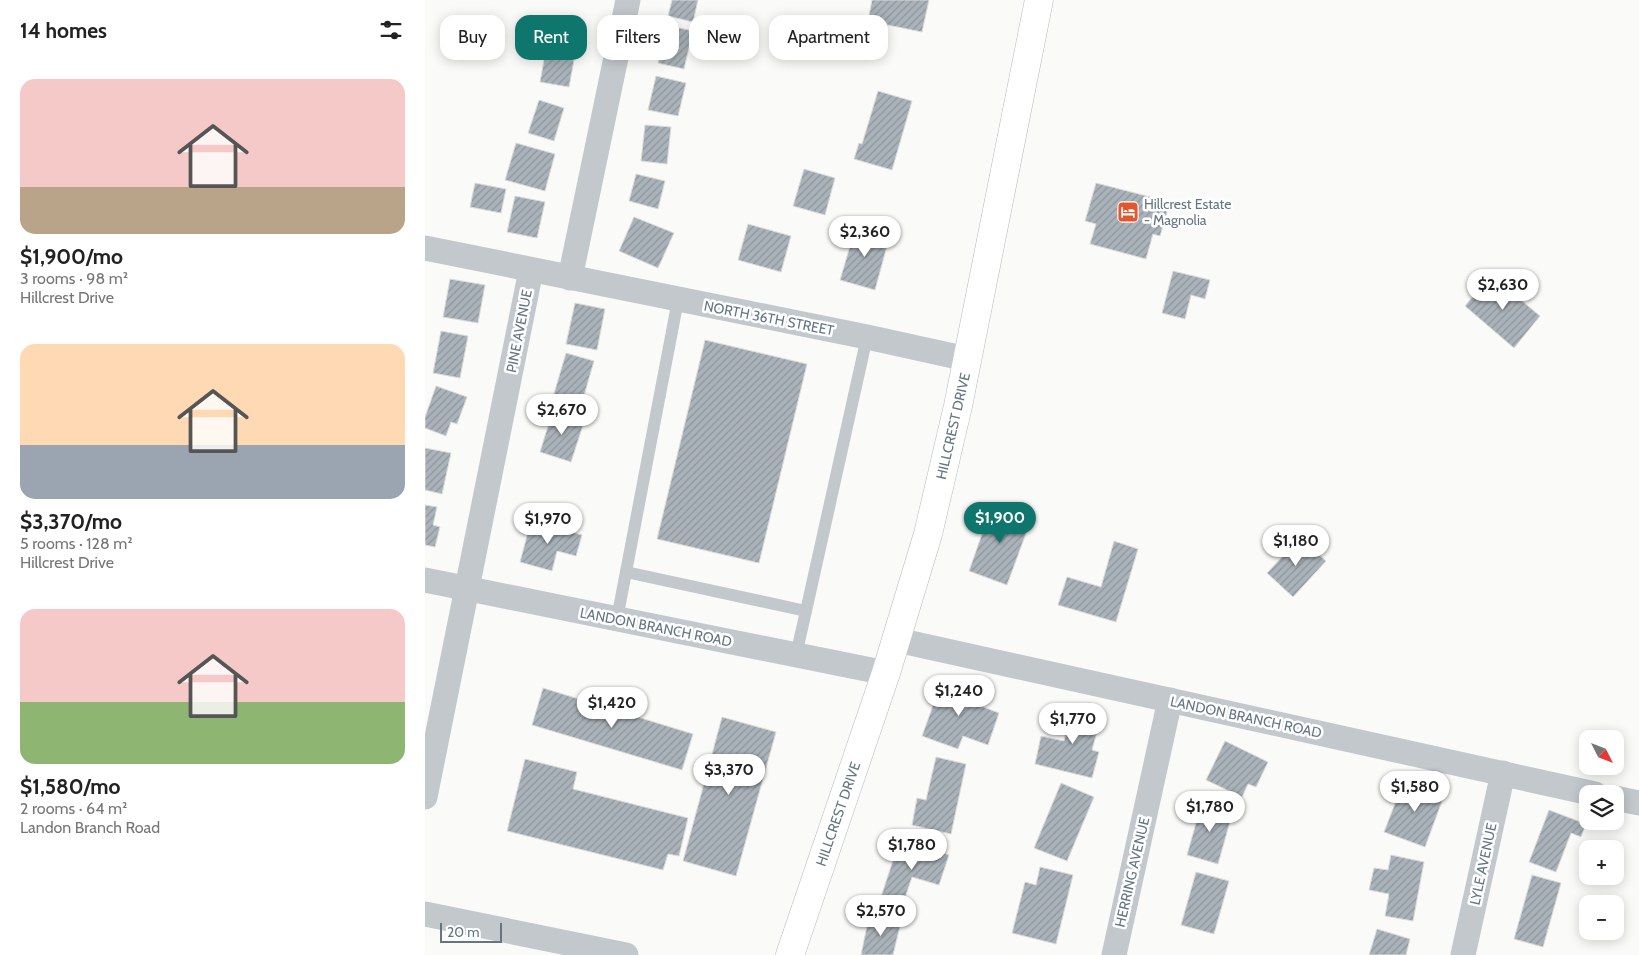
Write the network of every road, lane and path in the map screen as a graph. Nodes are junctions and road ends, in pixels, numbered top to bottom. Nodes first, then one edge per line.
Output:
1 (628, 0) edge
2 (1039, 0) edge
3 (425, 248) edge
4 (531, 270) junction
5 (570, 278) junction
6 (678, 300) junction
7 (867, 337) junction
8 (967, 359) junction
9 (626, 572) junction
10 (425, 580) edge
11 (467, 588) junction
12 (806, 611) junction
13 (617, 619) junction
14 (897, 640) junction
15 (796, 655) junction
16 (886, 673) junction
17 (1170, 700) junction
18 (1503, 773) junction
19 (1579, 790) edge
20 (425, 797) edge
21 (1624, 800) edge
22 (1639, 803) edge
23 (425, 914) edge
24 (626, 955) edge
25 (790, 955) edge
26 (1113, 955) edge
27 (1463, 955) edge

1 - 5 street
2 - 8 main road, HILLCREST DRIVE
3 - 4 street
4 - 5 street, PINE AVENUE
4 - 11 street, PINE AVENUE
5 - 6 street, NORTH 36TH STREET
6 - 7 street, NORTH 36TH STREET
6 - 9 lane
7 - 8 street, NORTH 36TH STREET
7 - 12 lane
8 - 14 main road, HILLCREST DRIVE
9 - 12 lane
9 - 13 lane
10 - 11 street, LANDON BRANCH ROAD
11 - 13 street, LANDON BRANCH ROAD
11 - 20 street, PINE AVENUE
12 - 15 lane
13 - 15 street, LANDON BRANCH ROAD
14 - 16 main road, HILLCREST DRIVE
14 - 17 street, LANDON BRANCH ROAD
15 - 16 street, LANDON BRANCH ROAD
16 - 25 main road, HILLCREST DRIVE
17 - 18 street, LANDON BRANCH ROAD
17 - 26 street, HERRING AVENUE
18 - 19 street, LANDON BRANCH ROAD
18 - 27 street, LYLE AVENUE
21 - 22 street
23 - 24 street

